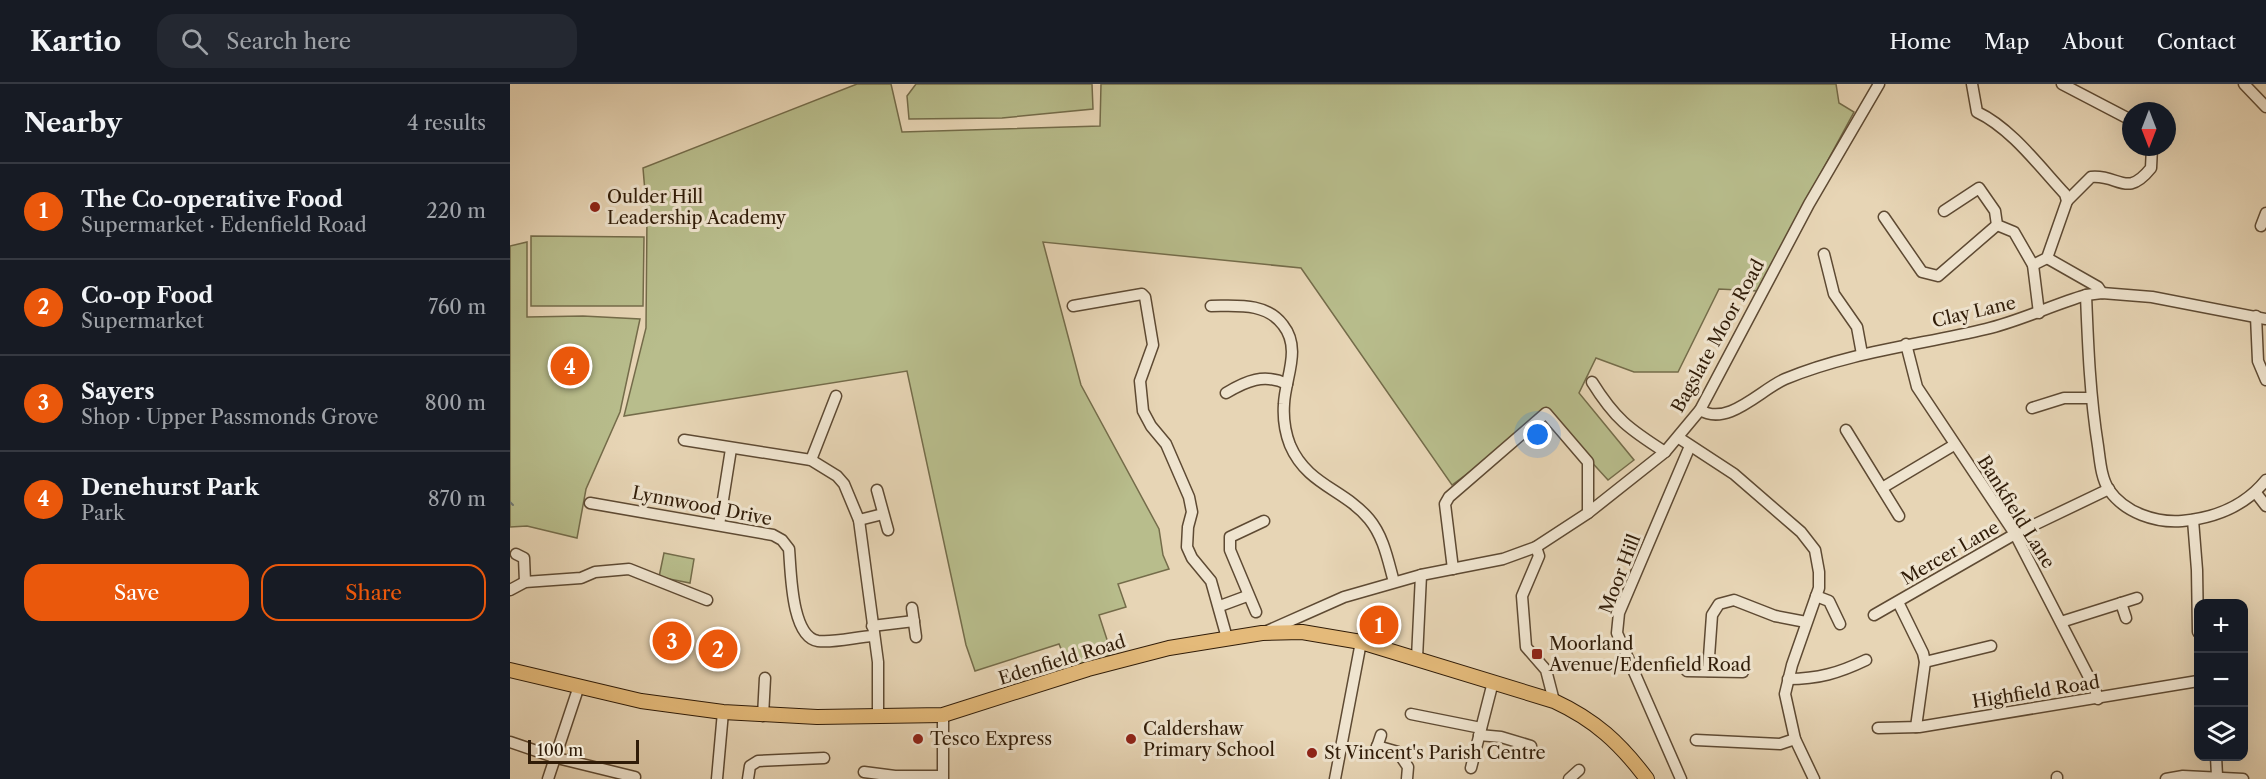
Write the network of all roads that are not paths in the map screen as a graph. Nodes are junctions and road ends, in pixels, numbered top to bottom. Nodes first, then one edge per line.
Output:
1 (1879, 84) edge
2 (1972, 84) edge
3 (2062, 84) edge
4 (2244, 84) edge
5 (2264, 101) edge
6 (1975, 103) junction
7 (1963, 105) dead end
8 (2122, 115) edge
9 (2152, 156) edge
10 (2067, 201) junction
11 (1944, 211) dead end
12 (2266, 213) edge
13 (1884, 217) dead end
14 (1997, 225) junction
15 (2261, 226) dead end
16 (1824, 254) dead end
17 (2047, 258) junction
18 (2033, 265) junction
19 (2102, 293) junction
20 (2086, 295) junction
21 (1073, 306) dead end
22 (1211, 306) dead end
23 (2039, 313) junction
24 (2261, 317) edge
25 (1906, 344) junction
26 (1862, 354) junction
27 (2266, 380) edge
28 (1592, 382) dead end
29 (1287, 384) junction
30 (1226, 393) dead end
31 (836, 396) dead end
32 (2091, 398) junction
33 (2032, 408) dead end
34 (1700, 410) junction
35 (1845, 430) dead end
36 (1679, 438) junction
37 (684, 440) dead end
38 (1954, 445) junction
39 (1690, 446) junction
40 (731, 450) junction
41 (1665, 452) junction
42 (811, 460) junction
43 (2266, 480) edge
44 (1882, 488) junction
45 (2109, 489) junction
46 (877, 490) dead end
47 (2256, 493) junction
48 (590, 503) dead end
49 (2266, 506) edge
50 (1588, 513) junction
51 (884, 514) junction
52 (1899, 516) dead end
53 (859, 520) junction
54 (2193, 520) junction
55 (1264, 521) dead end
56 (719, 525) junction
57 (888, 530) dead end
58 (2015, 534) junction
59 (1536, 547) junction
60 (516, 554) dead end
61 (1453, 569) junction
62 (1421, 575) junction
63 (525, 582) junction
64 (1394, 582) junction
65 (510, 590) edge
66 (1247, 596) junction
67 (1816, 596) junction
68 (2137, 598) dead end
69 (2198, 599) edge
70 (707, 600) dead end
71 (1898, 602) junction
72 (2121, 603) junction
73 (1220, 606) junction
74 (912, 608) dead end
75 (1256, 612) dead end
76 (1303, 614) junction
77 (1874, 615) dead end
78 (2126, 618) dead end
79 (914, 621) junction
80 (1806, 622) junction
81 (2061, 622) junction
82 (1840, 624) dead end
83 (872, 631) junction
84 (1302, 632) junction
85 (1262, 633) junction
86 (916, 638) dead end
87 (1227, 638) junction
88 (1361, 642) junction
89 (1991, 646) dead end
90 (1417, 658) junction
91 (1866, 660) dead end
92 (1925, 662) junction
93 (510, 670) edge
94 (1687, 671) dead end
95 (1708, 671) junction
96 (1743, 672) dead end
97 (765, 678) dead end
98 (1788, 679) junction
99 (1493, 682) junction
100 (2194, 682) edge
101 (579, 686) junction
102 (2098, 699) junction
103 (1554, 701) junction
104 (723, 712) junction
105 (1411, 714) dead end
106 (943, 715) junction
107 (764, 716) junction
108 (878, 717) junction
109 (1916, 727) junction
110 (1878, 728) dead end
111 (1480, 731) junction
112 (1610, 736) junction
113 (1795, 739) junction
114 (1696, 740) dead end
115 (510, 742) edge
116 (1378, 745) dead end
117 (1531, 746) dead end
118 (557, 758) junction
119 (824, 758) dead end
120 (2216, 761) edge
121 (1471, 768) dead end
122 (1579, 770) dead end
123 (864, 772) dead end
124 (635, 777) dead end
125 (2217, 777) junction
126 (943, 778) edge
127 (548, 779) edge
128 (717, 779) edge
129 (748, 779) edge
130 (1335, 779) edge
131 (1407, 779) edge
132 (1569, 779) edge
133 (1636, 779) edge
134 (1647, 779) edge
135 (1681, 779) edge
136 (1814, 779) edge
137 (2166, 779) edge
138 (2243, 779) edge

1 - 34 street, Bagslate Moor Road
2 - 6 street
3 - 8 street
4 - 5 street
6 - 7 street
6 - 10 street
9 - 10 street
10 - 17 street
11 - 14 street
12 - 15 street
13 - 14 street
14 - 18 street
16 - 26 street
17 - 18 street
17 - 19 street
18 - 23 street
19 - 20 street, Clay Lane
19 - 24 street, Clay Lane
20 - 23 street, Clay Lane
20 - 32 street
21 - 73 street
22 - 29 street
23 - 25 street, Clay Lane
24 - 27 street
25 - 26 street, Clay Lane
25 - 38 street, Bankfield Lane
26 - 34 street, Clay Lane
28 - 41 street
29 - 30 street
29 - 64 street
31 - 42 street
32 - 33 street
32 - 45 street
34 - 36 street, Bagslate Moor Road
35 - 44 street
36 - 39 street
36 - 41 street, Bagslate Moor Road
37 - 40 street
38 - 44 street
38 - 58 street, Bankfield Lane
39 - 67 street
39 - 135 street, Moor Hill
40 - 42 street
40 - 56 street
41 - 50 street, Bagslate Moor Road
42 - 53 street
43 - 47 street
44 - 52 street
45 - 54 street
45 - 58 street, Mercer Lane
46 - 51 street
47 - 49 street
47 - 54 street
48 - 56 street, Lynnwood Drive
50 - 59 street, Bagslate Moor Road
50 - 61 street
51 - 53 street
51 - 57 street
53 - 83 street
54 - 69 street
55 - 66 street
56 - 83 street, Lynnwood Drive
58 - 71 street, Mercer Lane
58 - 81 street, Bankfield Lane
59 - 61 street, Bagslate Moor Road
59 - 103 street
60 - 63 street
61 - 62 street, Bagslate Moor Road
62 - 64 street, Bagslate Moor Road
62 - 90 street
63 - 65 street
63 - 70 street
64 - 76 street, Bagslate Moor Road
66 - 73 street
66 - 75 street
67 - 80 street
67 - 82 street
68 - 72 street
71 - 77 street, Mercer Lane
71 - 92 street
72 - 78 street
72 - 81 street
73 - 87 street
74 - 79 street
76 - 84 street
76 - 85 street, Bagslate Moor Road
79 - 83 street, Lynnwood Drive
79 - 86 street
80 - 95 street
80 - 98 street
81 - 102 street, Bankfield Lane
83 - 108 street
84 - 85 main road, Edenfield Road
84 - 88 main road, Edenfield Road
85 - 87 main road, Edenfield Road
87 - 106 main road, Edenfield Road
88 - 90 main road, Edenfield Road
88 - 130 street
89 - 92 street
90 - 99 main road, Edenfield Road
91 - 98 street
92 - 109 street
93 - 101 main road, Edenfield Road
94 - 95 street
95 - 96 street
97 - 107 street
98 - 113 street
99 - 103 main road, Edenfield Road
99 - 111 street
100 - 102 street, Highfield Road
101 - 104 main road, Edenfield Road
101 - 118 street
102 - 109 street, Highfield Road
103 - 112 main road, Edenfield Road
104 - 107 main road, Edenfield Road
104 - 128 street
105 - 111 street
106 - 108 main road, Edenfield Road
106 - 126 street
107 - 108 main road, Edenfield Road
109 - 110 street, Highfield Road
111 - 117 street
111 - 121 street
112 - 133 main road, Edenfield Road
112 - 134 main road, Edenfield Road
113 - 114 street
113 - 136 street
115 - 118 street
116 - 131 street
118 - 124 street
118 - 127 street
119 - 129 street
120 - 125 street
122 - 132 street
123 - 126 street
125 - 137 street
125 - 138 street

